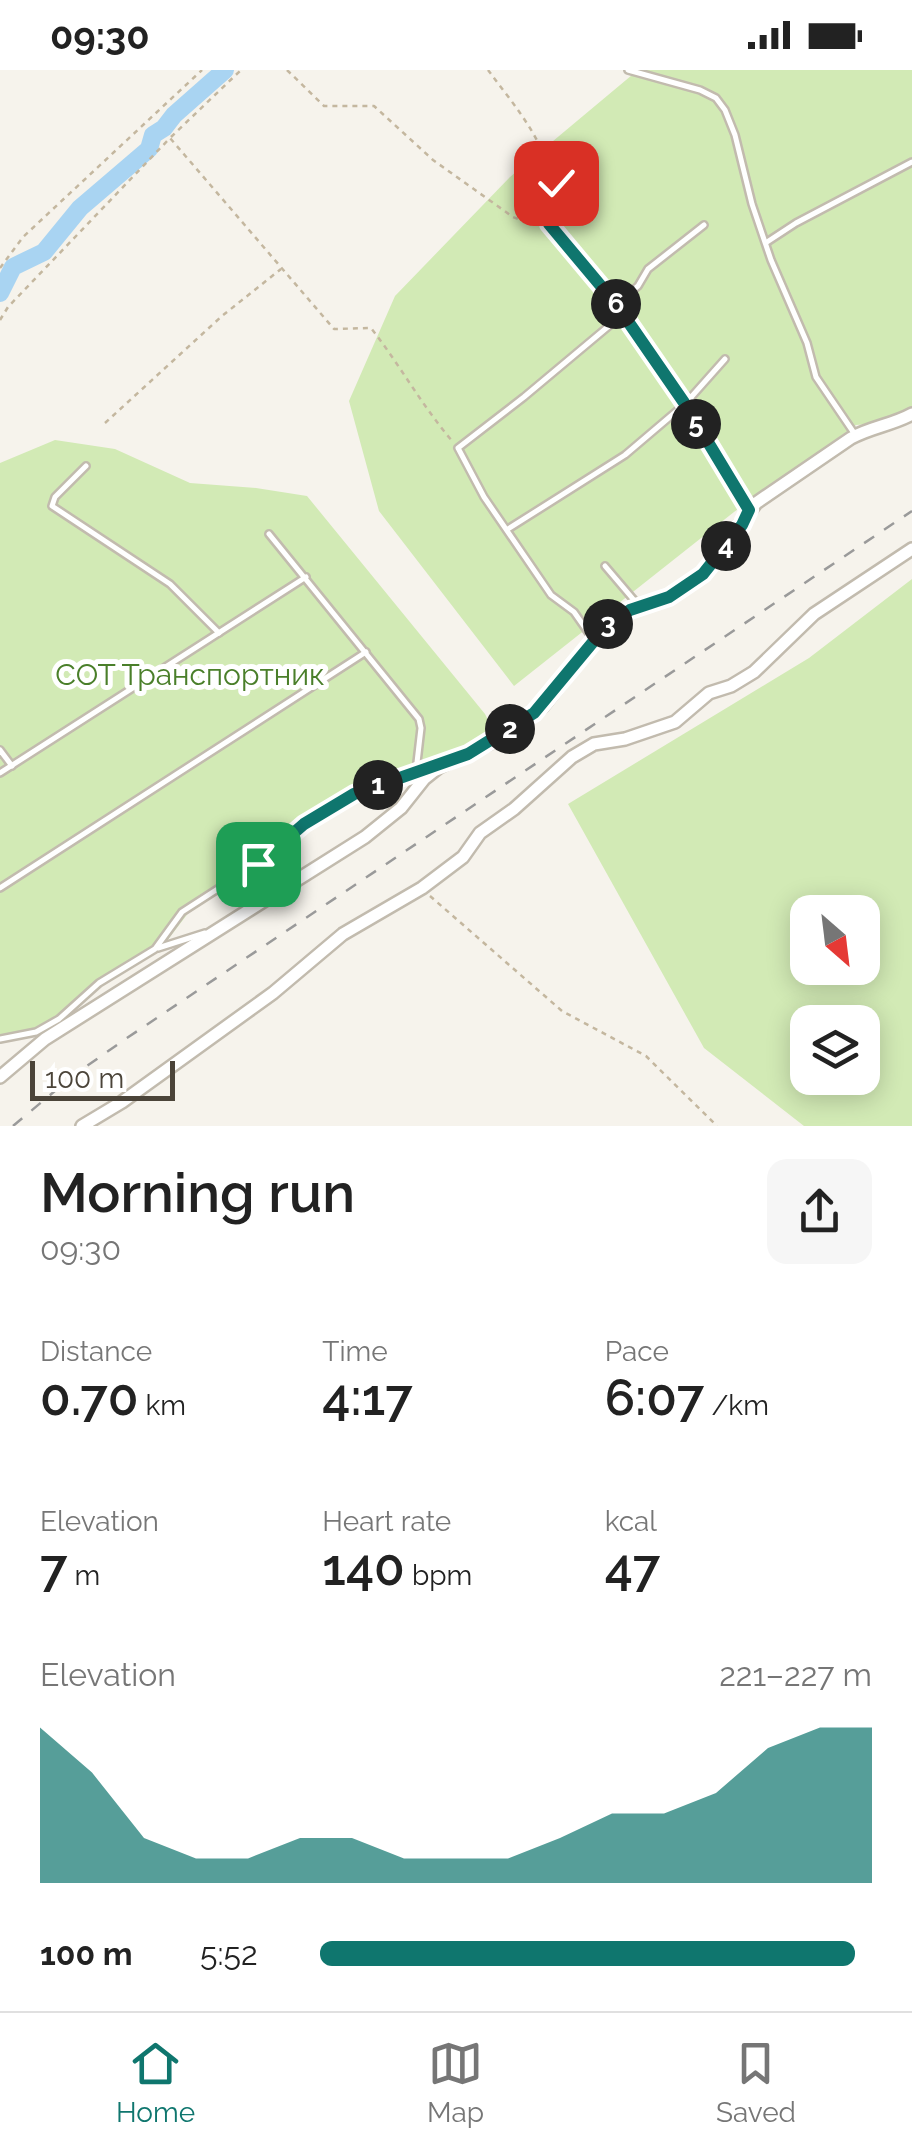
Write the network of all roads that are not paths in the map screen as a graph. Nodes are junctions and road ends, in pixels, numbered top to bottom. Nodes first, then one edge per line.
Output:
1 (628, 70) edge
2 (912, 162) edge
3 (549, 224) road end
4 (704, 225) dead end
5 (767, 242) junction
6 (616, 304) junction
7 (622, 315) junction
8 (725, 360) dead end
9 (685, 404) junction
10 (912, 414) edge
11 (856, 435) junction
12 (86, 466) dead end
13 (749, 510) junction
14 (508, 529) junction
15 (268, 534) dead end
16 (912, 548) edge
17 (605, 566) dead end
18 (306, 576) junction
19 (640, 607) junction
20 (220, 633) junction
21 (594, 640) junction
22 (366, 652) junction
23 (0, 750) edge
24 (12, 766) junction
25 (439, 767) junction
26 (416, 771) junction
27 (0, 773) edge
28 (0, 888) edge
29 (216, 930) junction
30 (155, 950) junction
31 (59, 1019) junction
32 (0, 1038) edge
33 (45, 1039) junction
34 (0, 1077) edge
35 (82, 1126) edge

1 - 5 lane
2 - 5 lane
3 - 6 lane
4 - 6 lane
5 - 11 lane
6 - 7 lane
7 - 9 lane
7 - 14 lane
8 - 9 lane
9 - 13 lane
9 - 14 lane
10 - 11 street
11 - 13 street
12 - 20 lane
13 - 19 street
14 - 21 lane
15 - 18 lane
16 - 35 street
17 - 19 lane
18 - 20 lane
18 - 22 lane
19 - 21 street
20 - 24 lane
21 - 25 street
22 - 26 lane
22 - 28 lane
23 - 24 lane
24 - 27 lane
25 - 26 lane
25 - 29 street
26 - 30 lane
29 - 30 lane
29 - 33 street
30 - 31 lane
31 - 32 lane
31 - 33 lane
33 - 34 street

